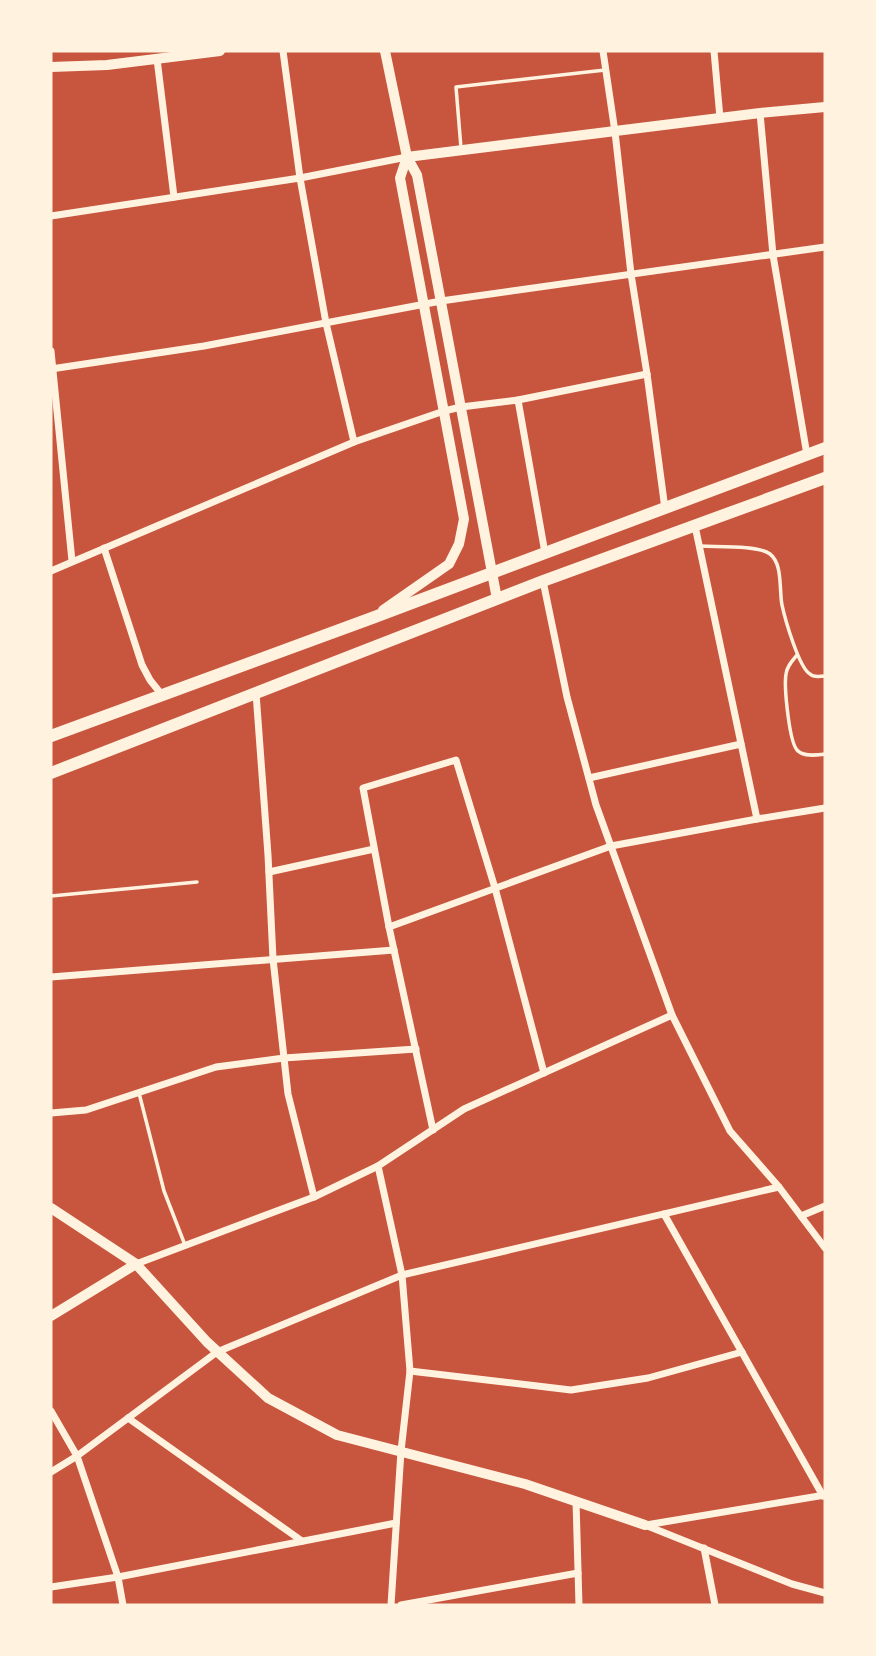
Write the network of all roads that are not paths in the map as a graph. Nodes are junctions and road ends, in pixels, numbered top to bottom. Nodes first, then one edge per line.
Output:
1 (220, 51) edge
2 (283, 51) edge
3 (385, 51) edge
4 (603, 51) edge
5 (714, 51) edge
6 (157, 59) junction
7 (51, 67) edge
8 (606, 70) junction
9 (825, 107) edge
10 (760, 113) junction
11 (720, 118) junction
12 (615, 132) junction
13 (461, 150) junction
14 (407, 157) junction
15 (300, 178) junction
16 (174, 197) junction
17 (51, 216) edge
18 (825, 247) edge
19 (773, 255) junction
20 (631, 274) junction
21 (441, 301) junction
22 (424, 304) junction
23 (326, 323) junction
24 (51, 351) edge
25 (52, 369) edge
26 (647, 374) junction
27 (518, 400) junction
28 (461, 407) junction
29 (444, 411) junction
30 (354, 442) junction
31 (825, 448) edge
32 (807, 455) junction
33 (825, 478) edge
34 (665, 509) junction
35 (695, 526) junction
36 (699, 546) junction
37 (104, 548) junction
38 (545, 553) junction
39 (72, 561) junction
40 (51, 571) edge
41 (492, 573) junction
42 (543, 581) junction
43 (497, 599) junction
44 (373, 618) junction
45 (797, 654) junction
46 (825, 676) edge
47 (256, 693) junction
48 (162, 695) junction
49 (51, 736) edge
50 (741, 744) junction
51 (825, 754) edge
52 (51, 773) edge
53 (589, 778) junction
54 (825, 808) edge
55 (757, 818) junction
56 (611, 846) junction
57 (374, 849) junction
58 (269, 872) junction
59 (197, 882) dead end
60 (495, 888) junction
61 (51, 896) edge
62 (389, 927) junction
63 (394, 950) junction
64 (272, 959) junction
65 (51, 977) edge
66 (672, 1015) junction
67 (415, 1049) junction
68 (284, 1058) junction
69 (544, 1073) junction
70 (139, 1093) junction
71 (51, 1113) edge
72 (433, 1130) junction
73 (378, 1167) junction
74 (779, 1187) junction
75 (314, 1197) junction
76 (825, 1206) edge
77 (51, 1208) edge
78 (664, 1214) junction
79 (801, 1216) junction
80 (185, 1245) junction
81 (825, 1248) edge
82 (136, 1264) junction
83 (402, 1275) junction
84 (51, 1316) edge
85 (217, 1352) junction
86 (742, 1352) junction
87 (410, 1371) junction
88 (51, 1411) edge
89 (128, 1418) junction
90 (401, 1451) junction
91 (77, 1456) junction
92 (51, 1472) edge
93 (824, 1495) edge
94 (576, 1501) junction
95 (396, 1523) junction
96 (645, 1525) junction
97 (302, 1541) junction
98 (704, 1549) junction
99 (578, 1573) junction
100 (118, 1577) junction
101 (51, 1587) edge
102 (825, 1593) edge
103 (124, 1605) edge
104 (390, 1605) edge
105 (401, 1605) edge
106 (579, 1605) edge
107 (715, 1605) edge

1 - 6 main road
2 - 15 street
3 - 14 main road
4 - 8 street
5 - 11 street
6 - 7 main road
6 - 16 street
8 - 12 street
8 - 13 lane
9 - 10 main road
10 - 11 main road
10 - 19 street
11 - 12 main road
12 - 13 main road
12 - 20 street
13 - 14 main road
14 - 15 street
14 - 21 main road
14 - 22 main road
15 - 16 street
15 - 23 street
16 - 17 street
18 - 19 street
19 - 20 street
19 - 32 street
20 - 21 street
20 - 26 street
21 - 22 street
21 - 28 main road
22 - 23 street
22 - 29 main road
23 - 25 street
23 - 30 street
24 - 25 street
25 - 39 street
26 - 27 street
26 - 34 street
27 - 28 street
27 - 38 street
28 - 29 street
28 - 41 main road
29 - 30 street
29 - 44 main road
30 - 37 street
31 - 32 highway
32 - 34 highway
33 - 35 highway
34 - 38 highway
35 - 36 street
35 - 42 highway
36 - 45 lane
36 - 50 street
37 - 39 street
37 - 48 street
38 - 41 highway
39 - 40 street
41 - 43 main road
41 - 44 highway
42 - 43 highway
42 - 53 street
43 - 47 highway
44 - 48 highway
45 - 46 lane
45 - 51 lane
47 - 52 highway
47 - 58 street
48 - 49 highway
50 - 53 street
50 - 55 street
53 - 56 street
54 - 55 street
55 - 56 street
56 - 60 street
56 - 66 street
57 - 58 street
57 - 60 street
57 - 62 street
58 - 64 street
59 - 61 lane
60 - 62 street
60 - 69 street
62 - 63 street
63 - 64 street
63 - 67 street
64 - 65 street
64 - 68 street
66 - 69 street
66 - 74 street
67 - 68 street
67 - 72 street
68 - 70 street
68 - 75 street
69 - 72 street
70 - 71 street
70 - 80 lane
72 - 73 street
73 - 75 street
73 - 83 street
74 - 78 street
74 - 79 street
75 - 80 street
76 - 79 street
77 - 82 street
78 - 83 street
78 - 86 street
79 - 81 street
80 - 82 street
82 - 84 street
82 - 85 street
83 - 85 street
83 - 87 street
85 - 89 street
85 - 90 street
86 - 87 street
86 - 93 street
87 - 90 street
88 - 91 street
89 - 91 street
89 - 97 street
90 - 94 street
90 - 95 street
91 - 92 street
91 - 100 street
93 - 96 street
94 - 96 street
94 - 99 street
95 - 97 street
95 - 104 street
96 - 98 street
97 - 100 street
98 - 102 street
98 - 107 street
99 - 105 street
99 - 106 street
100 - 101 street
100 - 103 street

